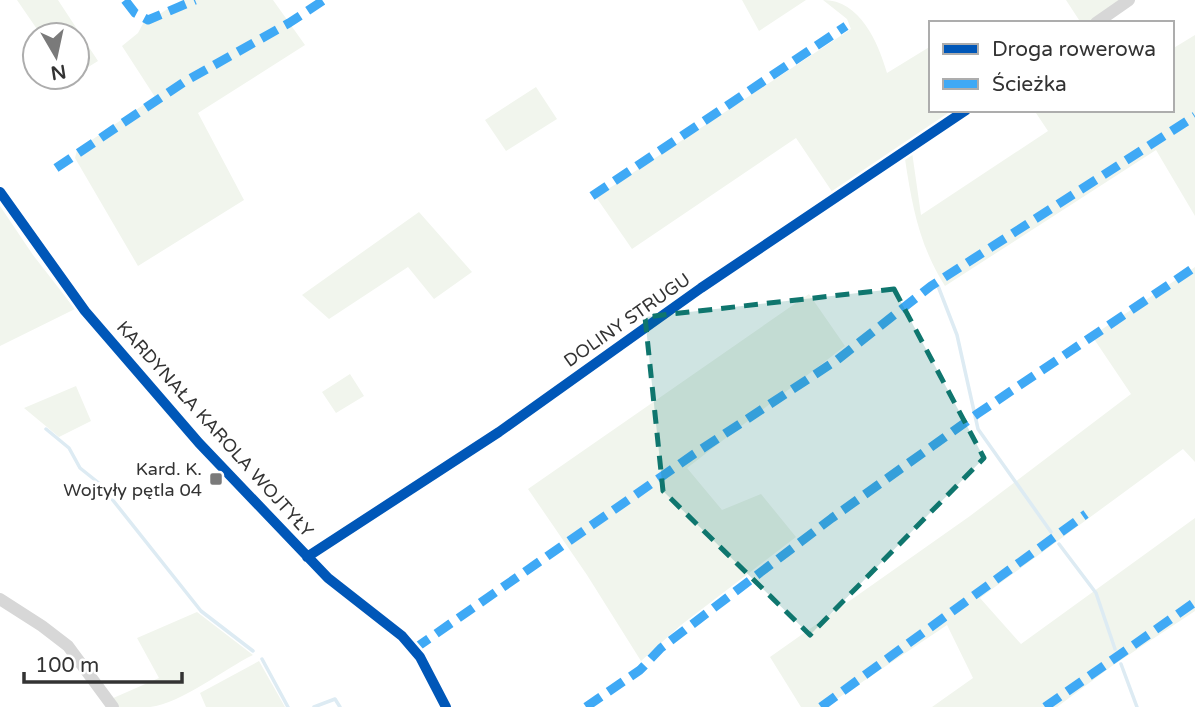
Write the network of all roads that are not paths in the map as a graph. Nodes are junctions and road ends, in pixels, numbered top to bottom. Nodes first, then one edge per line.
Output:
1 (1129, 0) edge
2 (1099, 21) edge
3 (963, 112) edge
4 (0, 191) edge
5 (307, 557) junction
6 (0, 599) edge
7 (113, 707) edge
8 (446, 707) edge

1 - 2 street
3 - 5 street, DOLINY STRUGU
4 - 5 street, KARDYNAŁA KAROLA WOJTYŁY
5 - 8 street, KARDYNAŁA KAROLA WOJTYŁY
6 - 7 street

